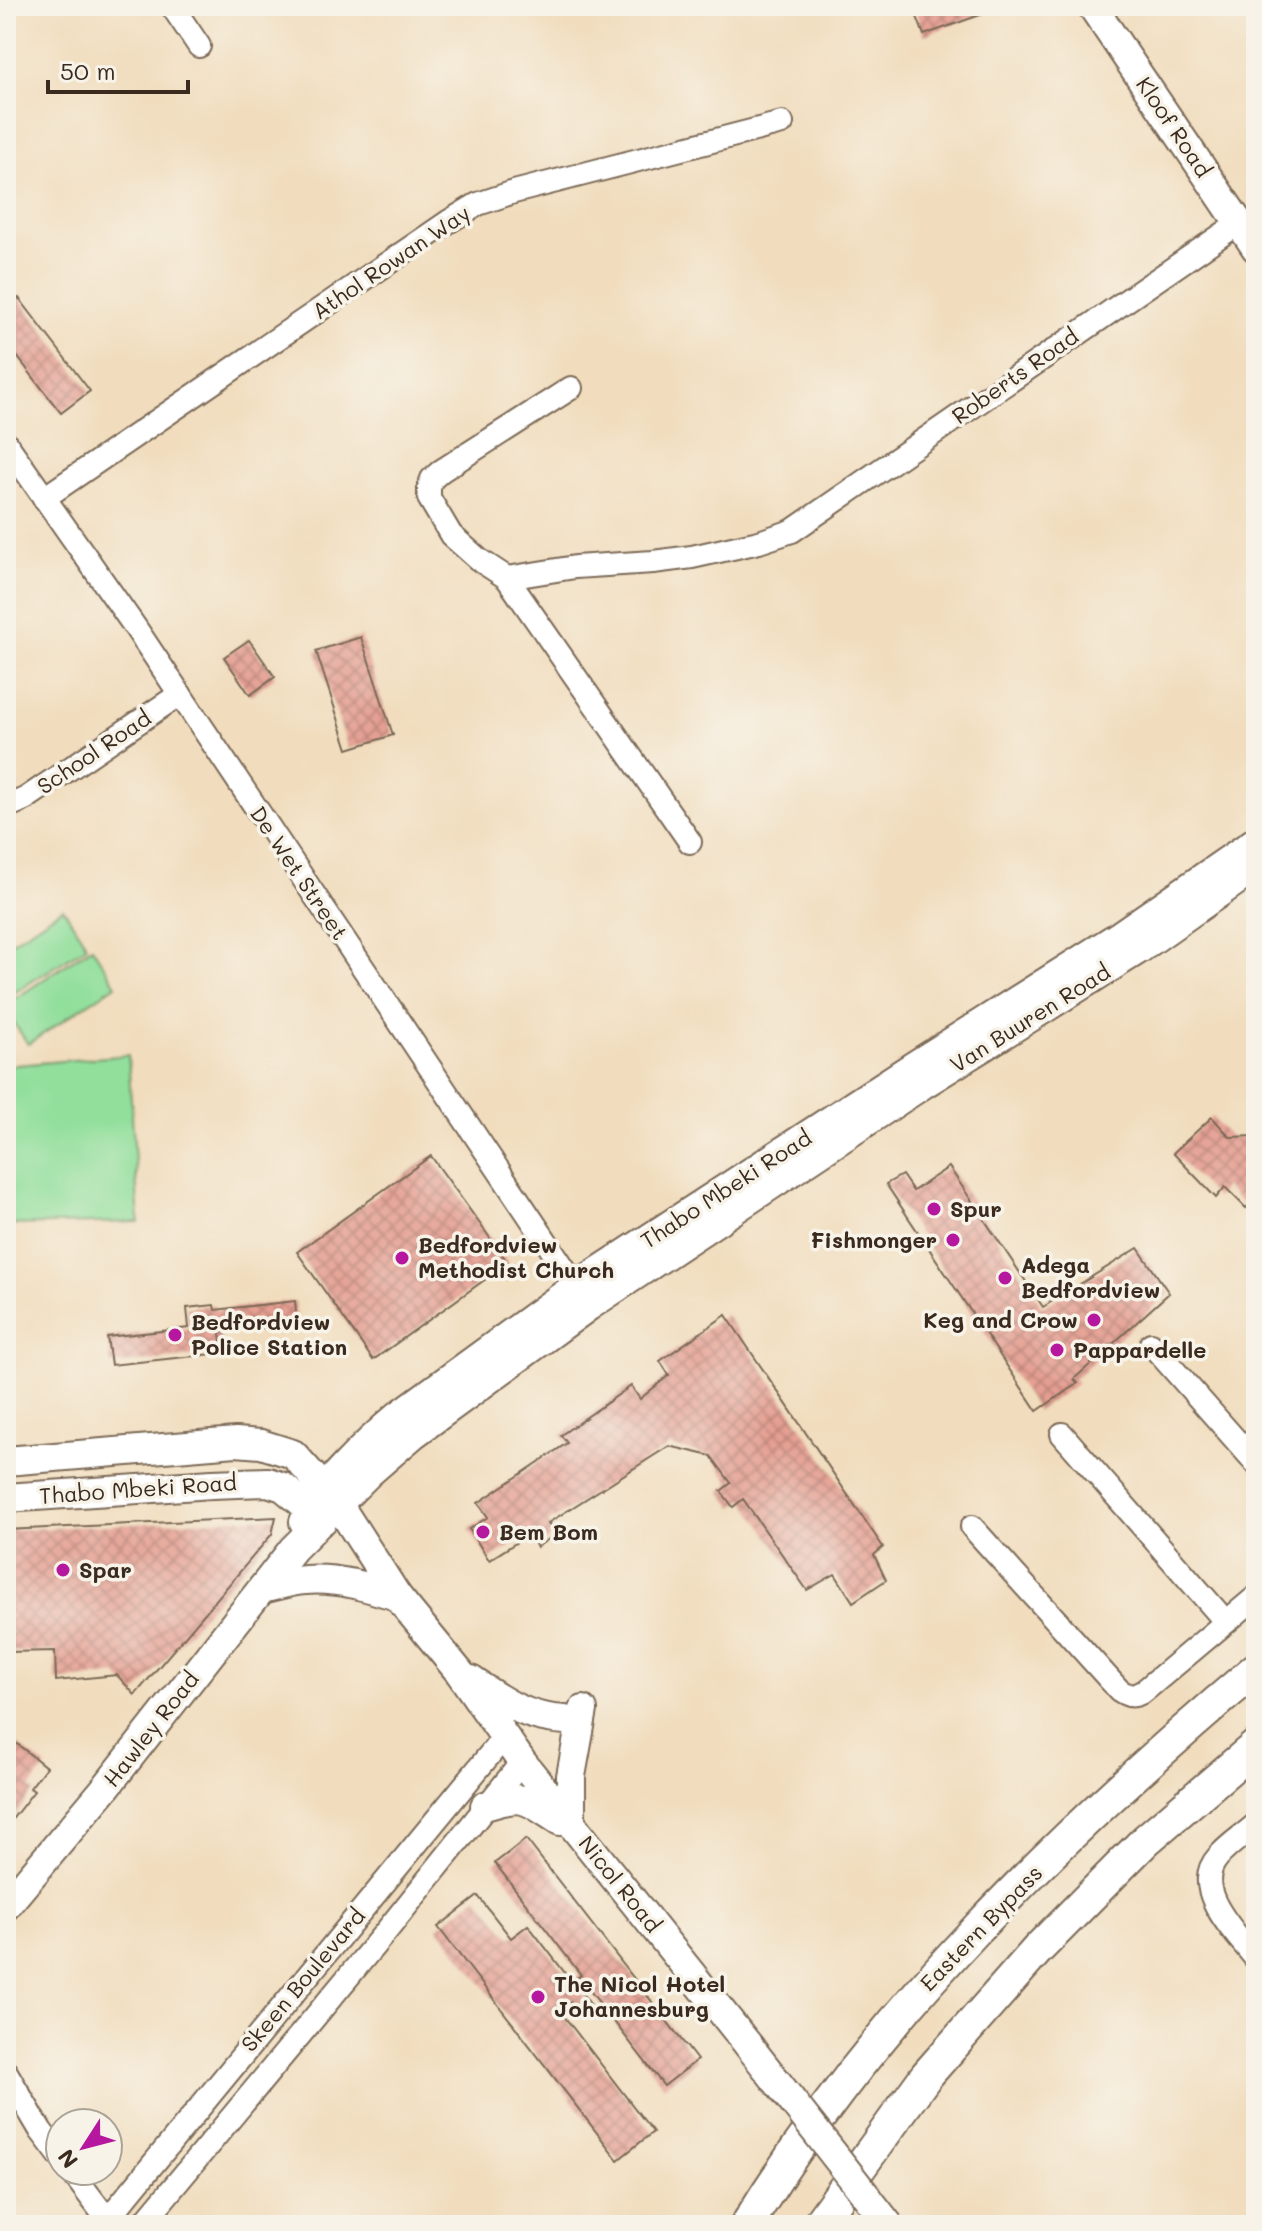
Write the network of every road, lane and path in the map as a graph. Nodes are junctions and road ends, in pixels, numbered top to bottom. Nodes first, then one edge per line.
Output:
1 (172, 6) edge
2 (1092, 6) edge
3 (199, 46) dead end
4 (782, 123) dead end
5 (1239, 223) junction
6 (1256, 248) edge
7 (571, 388) dead end
8 (6, 443) edge
9 (44, 498) junction
10 (507, 578) junction
11 (180, 694) junction
12 (6, 807) edge
13 (1256, 841) edge
14 (690, 842) dead end
15 (1256, 867) edge
16 (1129, 942) junction
17 (917, 1076) junction
18 (582, 1296) junction
19 (1151, 1344) dead end
20 (1062, 1434) dead end
21 (209, 1446) junction
22 (293, 1454) junction
23 (6, 1461) edge
24 (1256, 1463) edge
25 (361, 1467) junction
26 (212, 1484) junction
27 (6, 1498) edge
28 (324, 1506) junction
29 (972, 1527) dead end
30 (262, 1589) junction
31 (397, 1596) junction
32 (1256, 1597) edge
33 (1226, 1622) junction
34 (1256, 1669) edge
35 (460, 1673) junction
36 (505, 1736) junction
37 (1256, 1746) edge
38 (522, 1762) junction
39 (485, 1806) junction
40 (1256, 1824) edge
41 (576, 1829) junction
42 (6, 1906) edge
43 (1256, 1959) edge
44 (235, 2062) junction
45 (6, 2072) edge
46 (270, 2072) junction
47 (44, 2135) edge
48 (82, 2187) edge
49 (108, 2223) edge
50 (142, 2225) edge
51 (747, 2225) edge
52 (818, 2225) edge
53 (889, 2225) edge

1 - 3 street
2 - 5 main road, Kloof Road
4 - 9 street, Athol Rowan Way
5 - 6 main road, Kloof Road
5 - 10 street, Roberts Road
7 - 10 street
8 - 9 street, De Wet Street
9 - 11 street, De Wet Street
10 - 14 street
11 - 12 street, School Road
11 - 18 street, De Wet Street
13 - 16 main road
15 - 16 main road
16 - 17 main road, Van Buuren Road
17 - 18 main road, Thabo Mbeki Road
17 - 18 main road, Thabo Mbeki Road
18 - 25 main road, Thabo Mbeki Road
19 - 24 street
20 - 33 street
21 - 22 main road, Thabo Mbeki Road
21 - 23 main road, Thabo Mbeki Road
21 - 26 main road
22 - 25 main road, Thabo Mbeki Road
22 - 28 main road
25 - 28 main road
26 - 27 main road, Thabo Mbeki Road
26 - 28 main road, Thabo Mbeki Road
28 - 30 main road, Hawley Road
28 - 31 main road, Nicol Road
29 - 33 street
30 - 31 main road
30 - 42 main road, Hawley Road
31 - 35 main road, Nicol Road
32 - 33 street
34 - 51 highway, Eastern Bypass
35 - 36 main road, Nicol Road
35 - 41 main road
36 - 38 main road, Nicol Road
36 - 44 street, Skeen Boulevard
37 - 52 highway
38 - 39 street, Skeen Boulevard
38 - 41 main road, Nicol Road
39 - 41 main road
39 - 46 street, Skeen Boulevard
40 - 43 street
41 - 53 main road, Nicol Road, bridge
44 - 46 street
44 - 49 street, Skeen Boulevard
45 - 47 street
46 - 50 street, Skeen Boulevard
48 - 49 street

